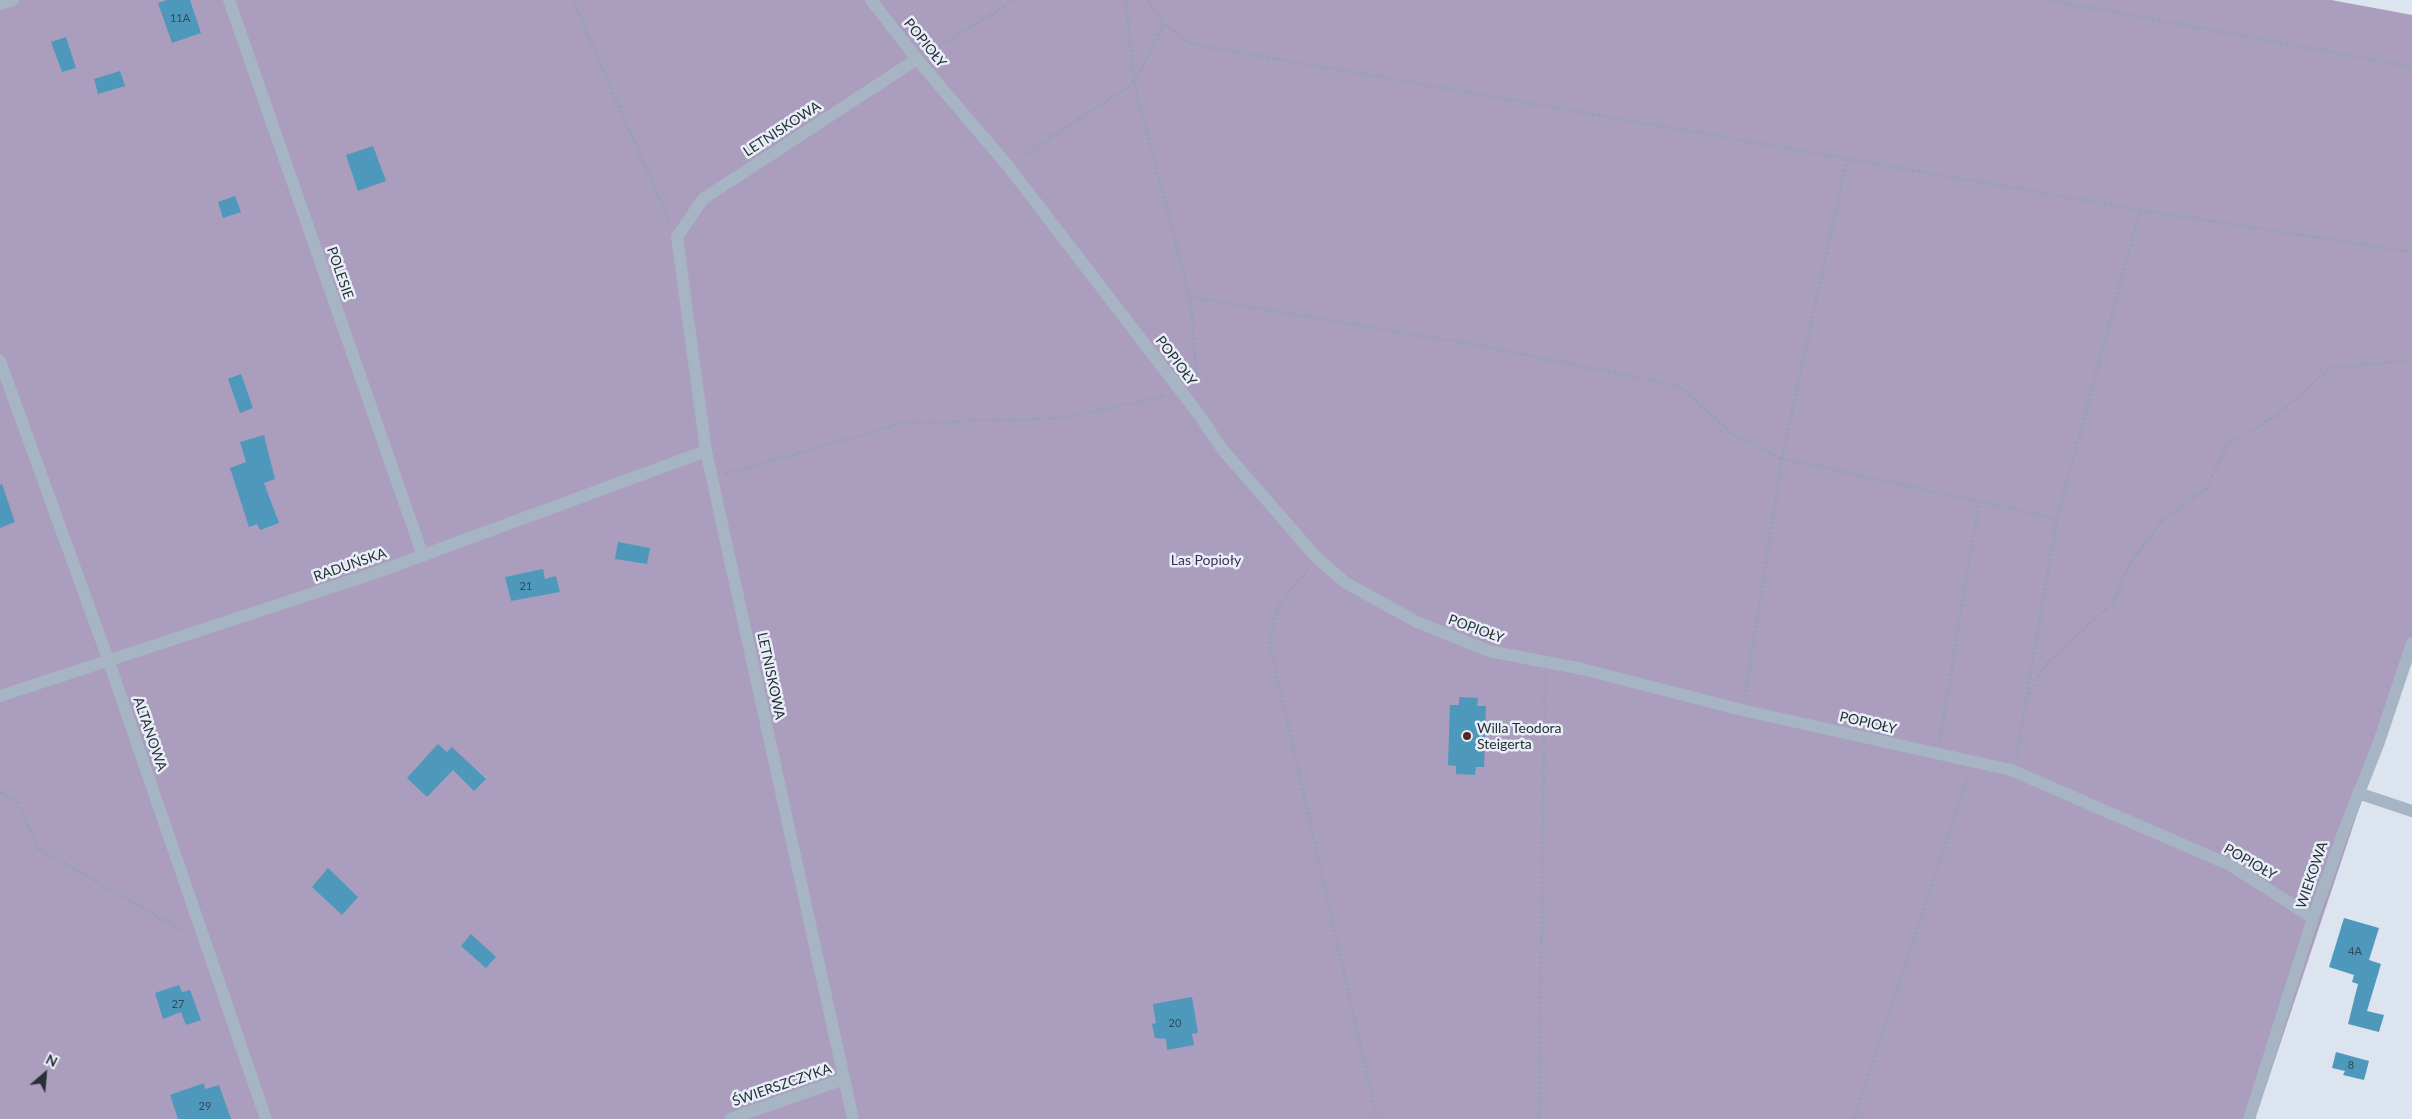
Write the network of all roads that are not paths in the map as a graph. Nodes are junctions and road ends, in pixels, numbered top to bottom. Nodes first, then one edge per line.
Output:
1 (13, 0) edge
2 (229, 0) edge
3 (871, 0) edge
4 (0, 4) edge
5 (917, 59) junction
6 (0, 361) edge
7 (706, 451) junction
8 (423, 556) junction
9 (2412, 643) edge
10 (108, 659) junction
11 (0, 696) edge
12 (2358, 793) junction
13 (2412, 811) edge
14 (2313, 918) junction
15 (844, 1079) junction
16 (266, 1119) edge
17 (730, 1119) edge
18 (853, 1119) edge
19 (2249, 1119) edge

1 - 4 street
2 - 8 street, POLESIE
3 - 5 street, POPIOŁY
5 - 7 street, LETNISKOWA
5 - 14 street, POPIOŁY
6 - 10 street, ALTANOWA
7 - 8 street, RADUŃSKA
7 - 15 street, LETNISKOWA
8 - 10 street, RADUŃSKA
9 - 12 street, WIEKOWA
10 - 11 street, RADUŃSKA
10 - 16 street, ALTANOWA
12 - 13 street
12 - 14 street, WIEKOWA
14 - 19 street, WIEKOWA
15 - 17 street, ŚWIERSZCZYKA
15 - 18 street, LETNISKOWA

